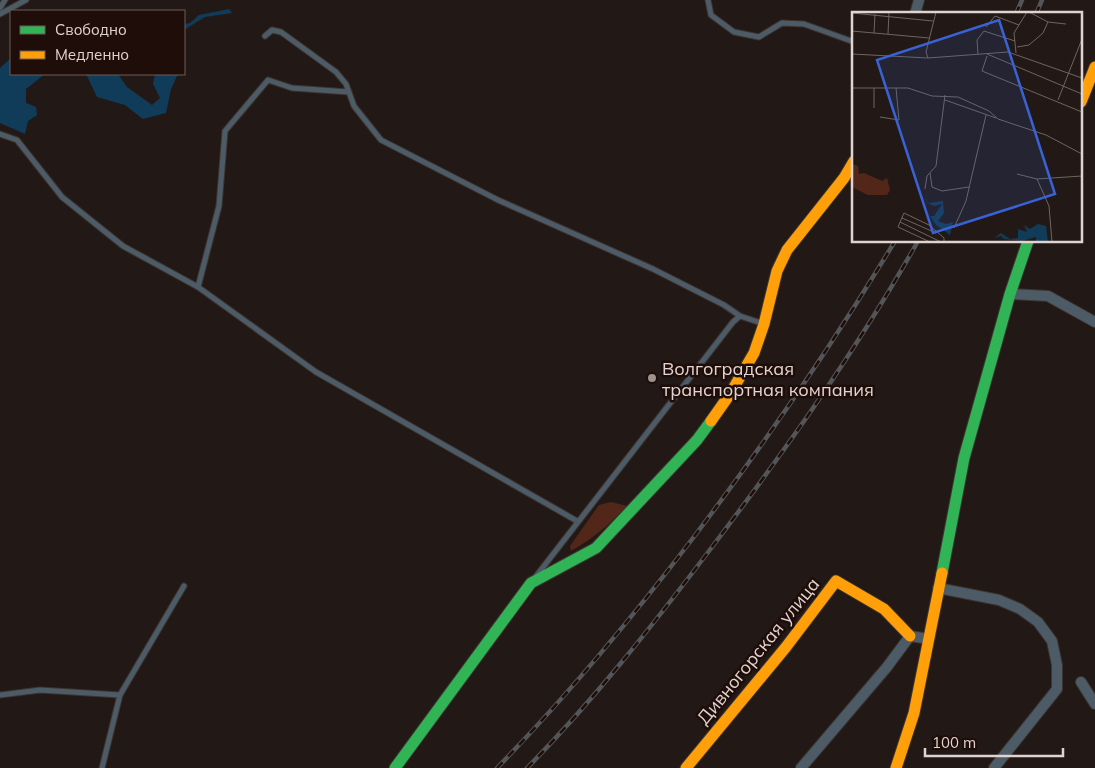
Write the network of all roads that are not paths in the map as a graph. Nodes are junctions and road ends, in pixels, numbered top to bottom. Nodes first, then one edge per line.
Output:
1 (5, 0) edge
2 (26, 0) edge
3 (708, 0) edge
4 (0, 8) edge
5 (0, 14) edge
6 (265, 36) dead end
7 (852, 41) edge
8 (1095, 66) edge
9 (349, 92) junction
10 (1082, 99) edge
11 (0, 134) edge
12 (852, 164) edge
13 (1028, 242) edge
14 (198, 288) junction
15 (1010, 294) junction
16 (740, 316) junction
17 (1095, 322) edge
18 (764, 324) junction
19 (577, 521) junction
20 (531, 583) junction
21 (184, 586) dead end
22 (938, 588) junction
23 (910, 636) junction
24 (929, 639) junction
25 (1081, 682) dead end
26 (0, 694) edge
27 (120, 695) junction
28 (1095, 704) edge
29 (102, 768) edge
30 (394, 768) edge
31 (686, 768) edge
32 (801, 768) edge
33 (896, 768) edge
34 (994, 768) edge

1 - 4 lane
2 - 5 lane
3 - 7 lane
6 - 9 lane
8 - 10 street
9 - 14 lane
9 - 16 lane
11 - 14 lane
12 - 18 street
13 - 15 street
14 - 19 lane
15 - 17 street
15 - 22 street
16 - 18 lane
16 - 19 lane
18 - 20 street
19 - 20 lane
20 - 30 street
21 - 27 lane
22 - 24 street
22 - 34 street
23 - 24 street
23 - 31 street, Дивногорская улица
23 - 32 street
24 - 33 street
25 - 28 street
26 - 27 lane
27 - 29 lane

